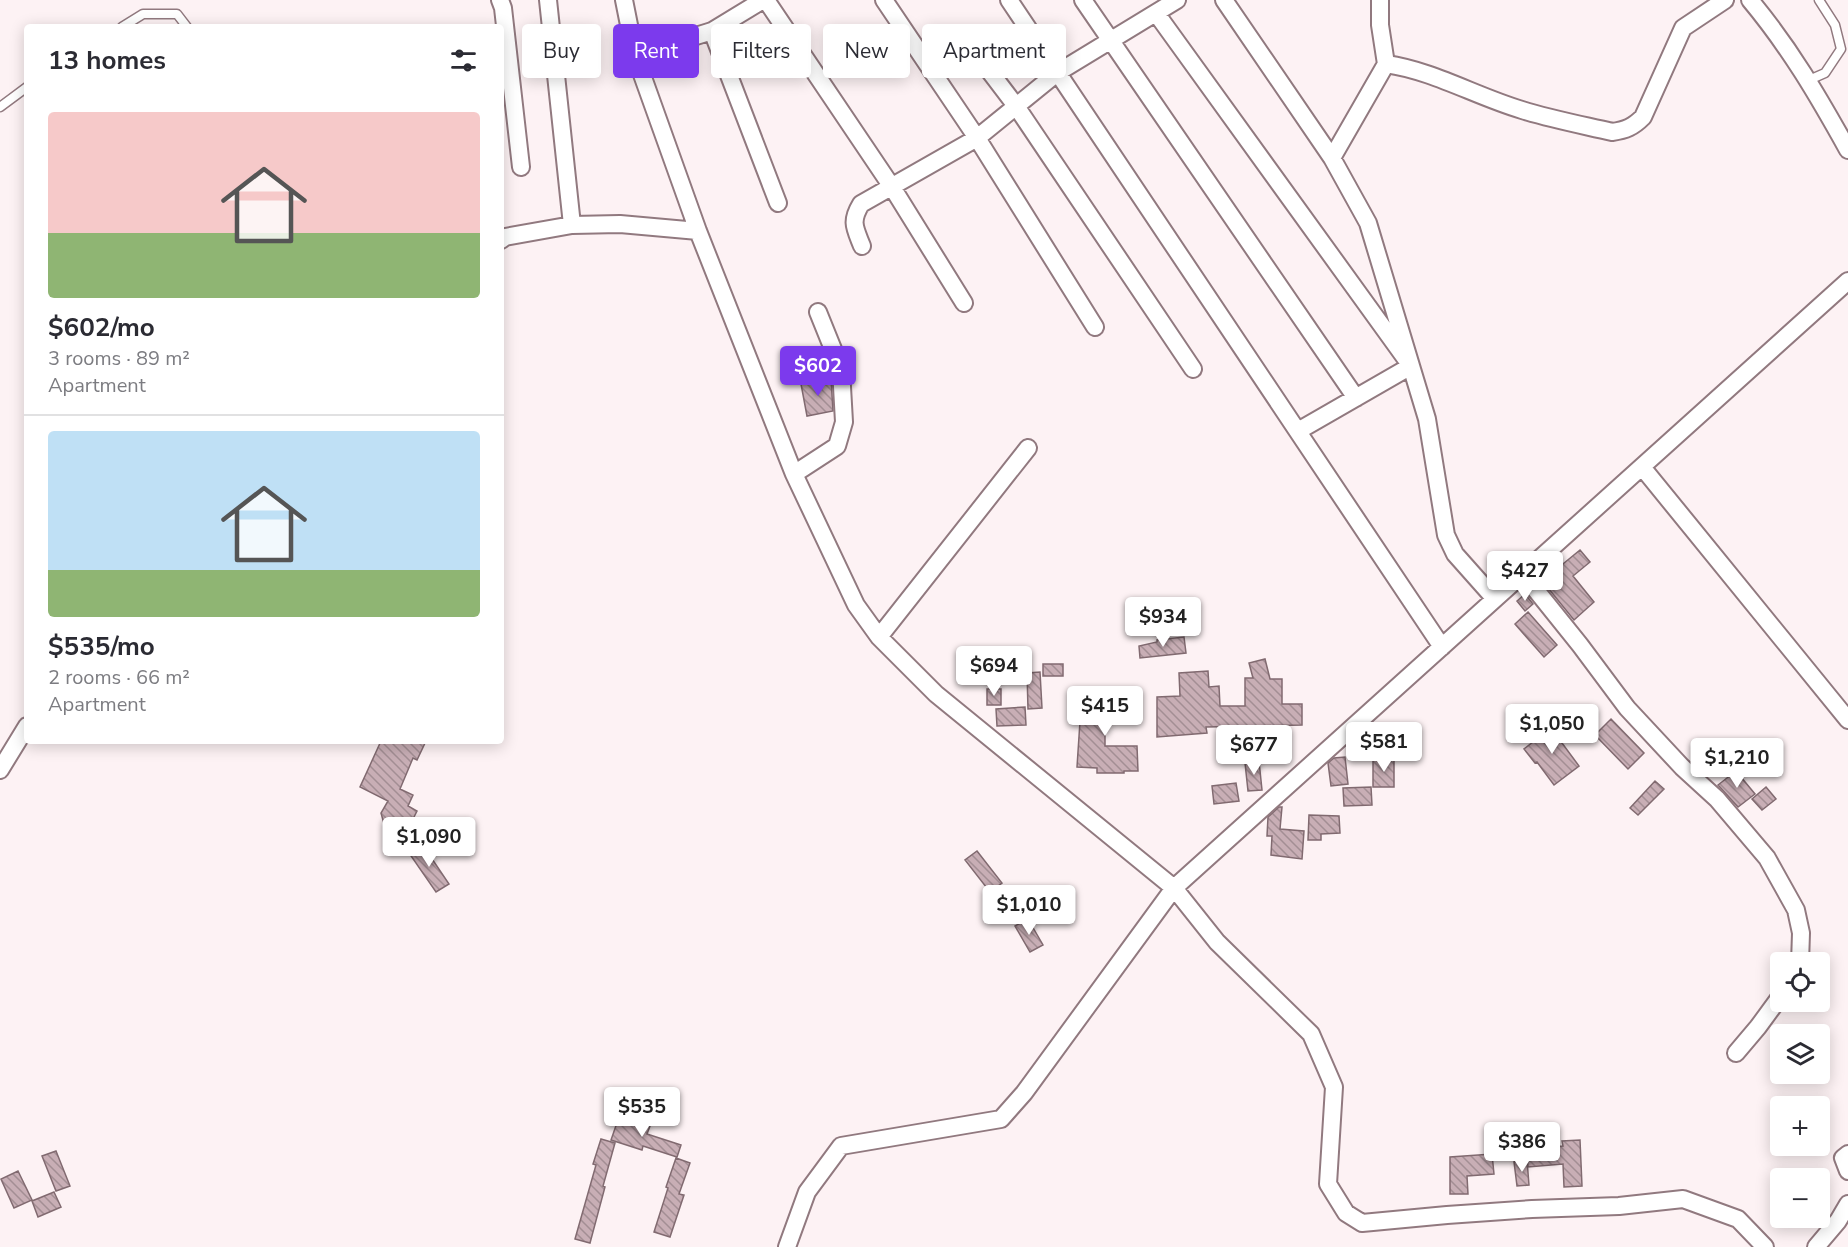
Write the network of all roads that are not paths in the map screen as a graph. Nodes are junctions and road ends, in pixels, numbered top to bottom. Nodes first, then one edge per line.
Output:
1 (500, 0) edge
2 (548, 0) edge
3 (624, 0) edge
4 (764, 0) edge
5 (884, 0) edge
6 (1009, 0) edge
7 (1083, 0) edge
8 (1177, 0) edge
9 (1224, 0) edge
10 (1380, 0) edge
11 (1725, 0) edge
12 (1750, 0) edge
13 (1819, 0) edge
14 (1156, 13) junction
15 (127, 24) edge
16 (185, 24) edge
17 (629, 24) edge
18 (724, 24) edge
19 (1025, 24) edge
20 (1110, 41) junction
21 (1846, 47) edge
22 (1386, 64) junction
23 (1066, 68) edge
24 (643, 78) edge
25 (730, 78) edge
26 (995, 78) edge
27 (1051, 78) edge
28 (1060, 78) edge
29 (1809, 80) junction
30 (24, 89) edge
31 (1016, 106) junction
32 (0, 107) edge
33 (977, 138) junction
34 (1848, 150) edge
35 (1332, 158) junction
36 (521, 166) dead end
37 (892, 187) junction
38 (778, 203) dead end
39 (572, 225) junction
40 (698, 231) junction
41 (504, 238) edge
42 (862, 246) dead end
43 (1848, 281) edge
44 (964, 303) dead end
45 (818, 312) dead end
46 (1095, 327) dead end
47 (1411, 366) junction
48 (1193, 369) dead end
49 (1356, 398) junction
50 (1298, 431) junction
51 (1028, 448) dead end
52 (1642, 466) junction
53 (794, 474) junction
54 (1523, 574) junction
55 (1495, 599) junction
56 (879, 637) junction
57 (1442, 647) junction
58 (1848, 720) edge
59 (24, 731) edge
60 (0, 770) edge
61 (1174, 888) junction
62 (1800, 952) edge
63 (1770, 1011) edge
64 (1736, 1053) dead end
65 (1848, 1154) edge
66 (1848, 1171) edge
67 (1848, 1204) edge
68 (787, 1247) edge
69 (1765, 1247) edge
70 (1816, 1247) edge

1 - 36 street
2 - 39 street
3 - 17 street
4 - 18 street
4 - 37 street
5 - 33 street
6 - 19 street
7 - 20 street
8 - 14 street
9 - 35 street
10 - 22 street
11 - 22 street
12 - 29 street
13 - 21 lane
14 - 20 street
14 - 47 street
15 - 16 lane
20 - 23 street
20 - 49 street
21 - 29 lane
22 - 35 street
24 - 40 street
25 - 38 street
26 - 31 street
27 - 31 street
28 - 50 street
29 - 34 street
30 - 32 lane
31 - 33 street
31 - 48 street
33 - 37 street
33 - 46 street
35 - 47 street
37 - 42 street
37 - 44 street
39 - 40 street
39 - 41 street
40 - 53 street
43 - 52 street
45 - 53 street
47 - 49 street
47 - 55 street
49 - 50 street
50 - 57 street
51 - 56 street
52 - 54 street
52 - 58 street
53 - 56 street
54 - 55 street
54 - 62 street
55 - 57 street
56 - 61 street
57 - 61 street
59 - 60 street
61 - 68 street
61 - 69 street
63 - 64 street
65 - 66 street
67 - 70 street

